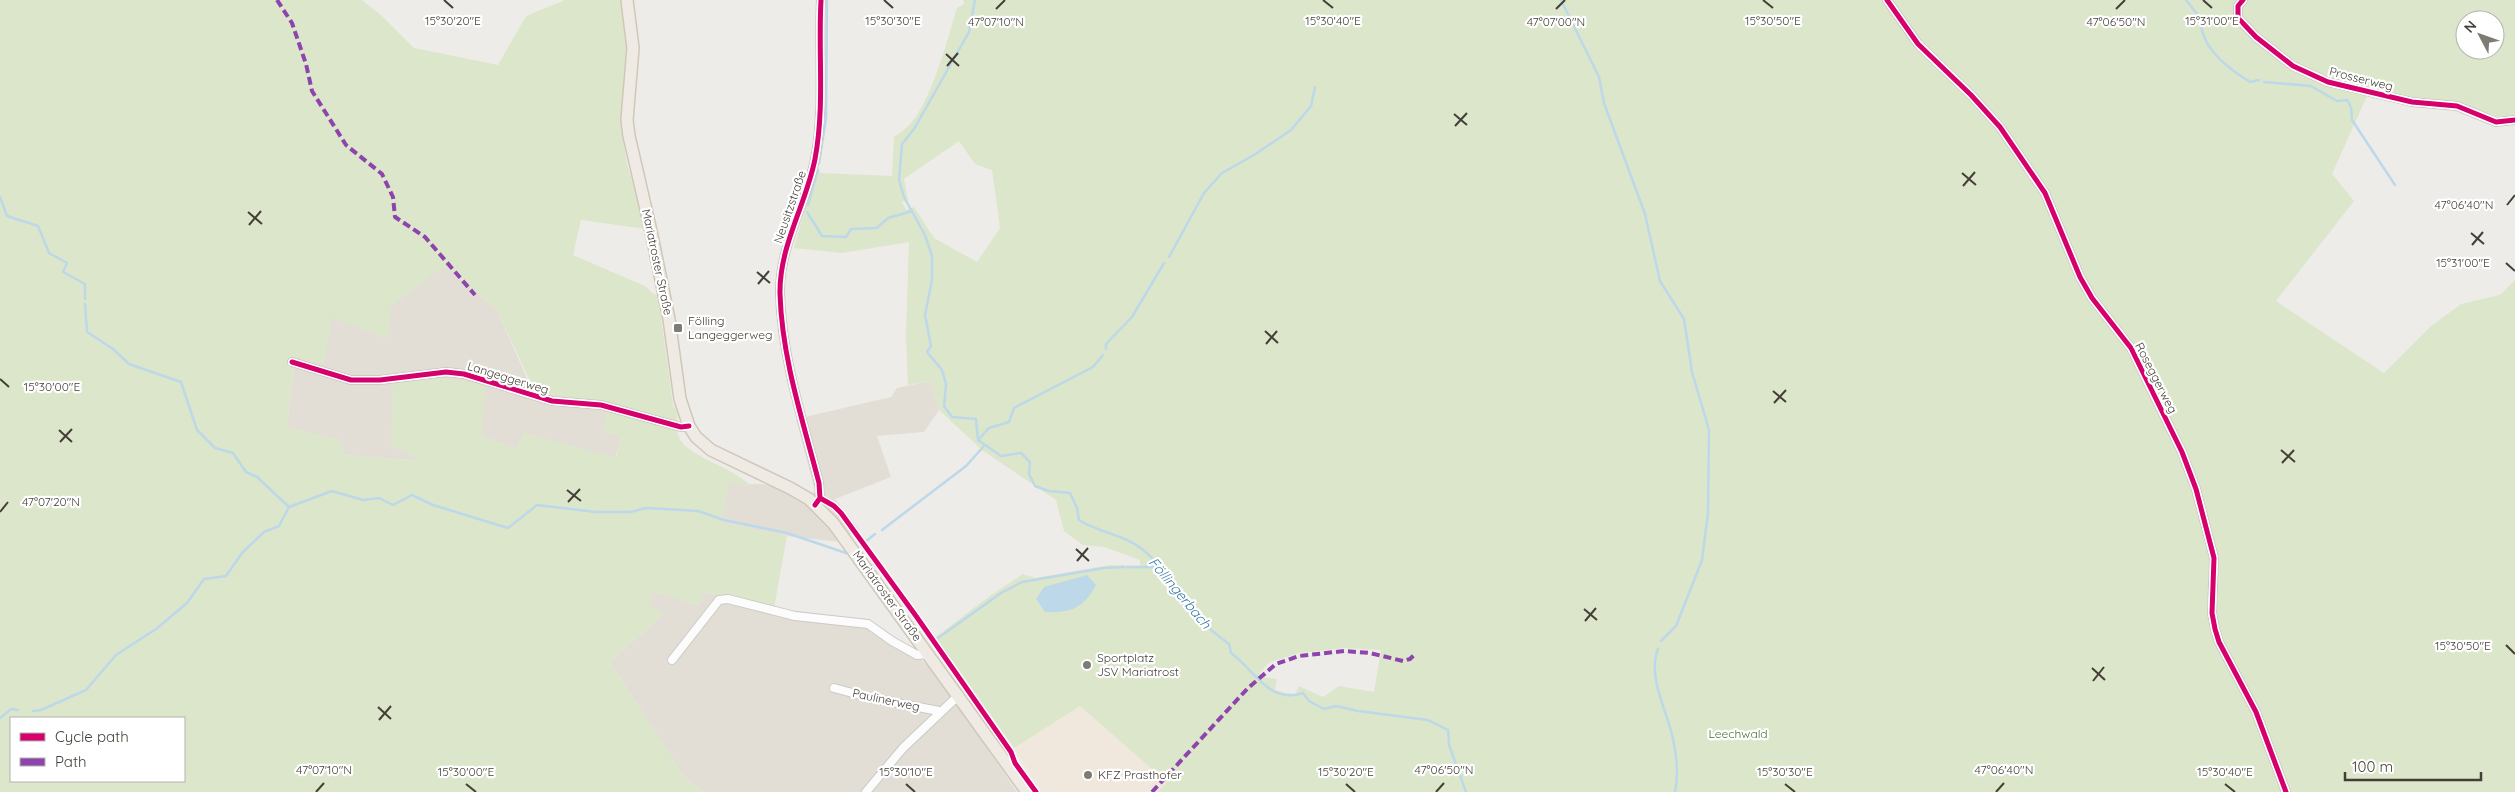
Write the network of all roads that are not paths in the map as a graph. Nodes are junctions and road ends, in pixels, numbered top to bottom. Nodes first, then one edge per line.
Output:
1 (627, 0) edge
2 (821, 0) edge
3 (1887, 0) edge
4 (2243, 0) edge
5 (2515, 120) edge
6 (292, 362) dead end
7 (689, 426) junction
8 (815, 505) junction
9 (928, 654) junction
10 (672, 660) dead end
11 (834, 688) dead end
12 (959, 694) junction
13 (939, 711) junction
14 (866, 792) edge
15 (1027, 792) edge
16 (2286, 792) edge

1 - 7 main road, Mariatroster Straße
2 - 8 street, Neusitzstraße
3 - 16 street, Roseggerweg
4 - 5 street, Prosserweg
6 - 7 street, Langeggerweg
7 - 8 main road, Mariatroster Straße
8 - 9 main road, Mariatroster Straße
9 - 10 street, Mariatroster Straße
9 - 12 main road, Mariatroster Straße
11 - 13 street, Paulinerweg
12 - 13 street, Paulinerweg
12 - 15 main road, Mariatroster Straße
13 - 14 street, Paulinerweg

